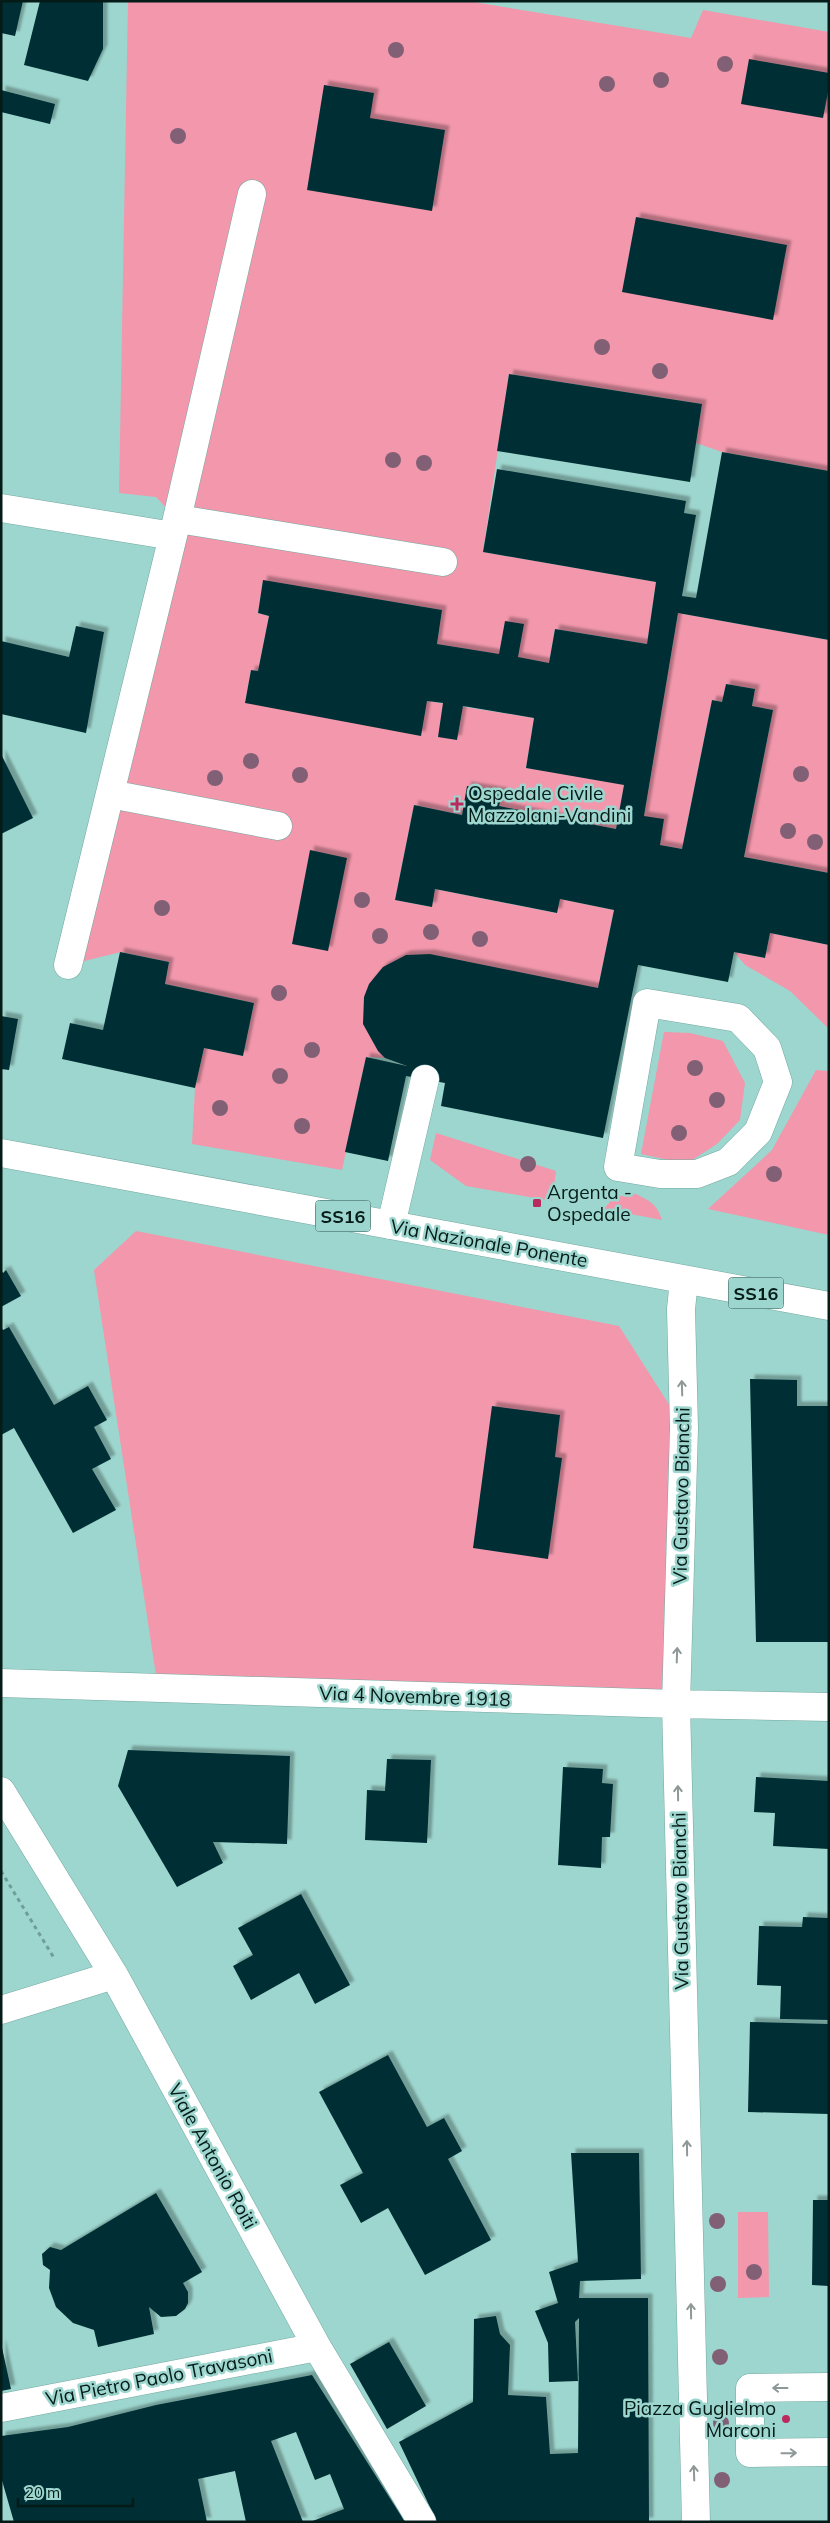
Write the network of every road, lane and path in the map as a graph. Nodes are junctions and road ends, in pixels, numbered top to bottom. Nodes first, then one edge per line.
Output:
1 (252, 194) dead end
2 (1, 508) edge
3 (176, 528) junction
4 (444, 562) dead end
5 (110, 794) junction
6 (278, 826) dead end
7 (68, 965) dead end
8 (767, 1048) joint
9 (425, 1079) dead end
10 (1, 1153) edge
11 (390, 1225) junction
12 (684, 1280) junction
13 (829, 1306) edge
14 (1, 1683) edge
15 (676, 1704) junction
16 (829, 1706) edge
17 (1, 1791) edge
18 (1, 1871) edge
19 (114, 1975) junction
20 (72, 1988) junction
21 (1, 2010) edge
22 (317, 2347) junction
23 (829, 2388) edge
24 (1, 2408) edge
25 (829, 2452) edge
26 (422, 2522) edge
27 (696, 2522) edge

1 - 3 street
2 - 3 street
3 - 4 street
3 - 5 street
5 - 6 street
5 - 7 street
8 - 8 street
9 - 11 street
10 - 11 street, Via Nazionale Ponente / SS16
11 - 12 street, Via Nazionale Ponente / SS16
12 - 13 street, Via Nazionale Ponente / SS16
15 -> 12 street, Via Gustavo Bianchi
14 - 15 street, Via 4 Novembre 1918
15 - 16 street, Via 4 Novembre 1918
27 -> 15 street, Via Gustavo Bianchi
17 - 19 street, Viale Antonio Roiti
18 - 20 path
19 - 20 street
19 - 22 street, Viale Antonio Roiti
20 - 21 street
22 - 24 street, Via Pietro Paolo Travasoni
22 - 26 street, Viale Antonio Roiti
23 -> 25 street

